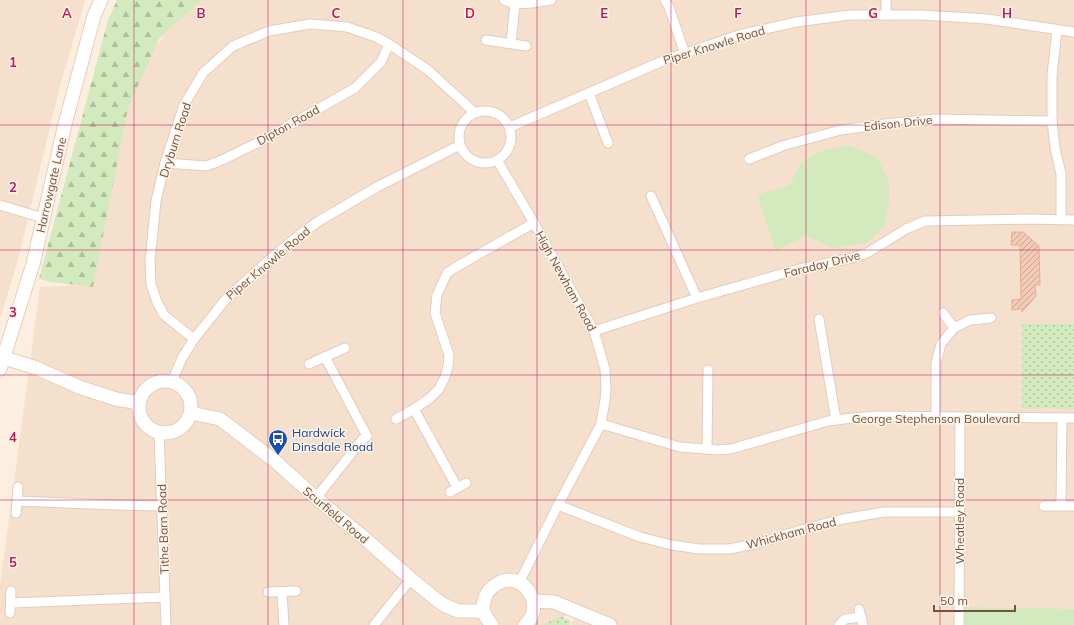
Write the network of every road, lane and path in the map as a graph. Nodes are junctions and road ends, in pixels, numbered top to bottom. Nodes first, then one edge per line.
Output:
1 (101, 0) edge
2 (504, 0) edge
3 (551, 0) edge
4 (665, 0) edge
5 (886, 0) edge
6 (515, 4) junction
7 (886, 14) junction
8 (1057, 30) junction
9 (1074, 32) edge
10 (486, 40) dead end
11 (510, 43) junction
12 (389, 44) junction
13 (526, 46) dead end
14 (685, 54) junction
15 (589, 94) junction
16 (476, 113) junction
17 (1052, 121) junction
18 (510, 127) junction
19 (608, 143) dead end
20 (460, 145) junction
21 (749, 159) dead end
22 (497, 160) junction
23 (165, 163) junction
24 (651, 196) dead end
25 (0, 205) edge
26 (43, 218) junction
27 (1061, 220) junction
28 (1074, 220) edge
29 (534, 223) junction
30 (697, 298) junction
31 (943, 313) dead end
32 (991, 318) dead end
33 (819, 319) dead end
34 (954, 328) junction
35 (594, 331) junction
36 (194, 339) junction
37 (345, 348) dead end
38 (325, 357) junction
39 (2, 363) edge
40 (309, 364) dead end
41 (708, 370) dead end
42 (172, 382) junction
43 (139, 403) junction
44 (414, 409) junction
45 (190, 413) junction
46 (936, 417) junction
47 (960, 418) junction
48 (1062, 418) junction
49 (1074, 418) edge
50 (396, 419) dead end
51 (836, 420) junction
52 (601, 424) junction
53 (159, 432) junction
54 (707, 449) junction
55 (18, 487) dead end
56 (458, 487) dead end
57 (316, 498) junction
58 (17, 501) junction
59 (558, 505) junction
60 (162, 506) junction
61 (1044, 506) dead end
62 (1061, 506) junction
63 (1074, 506) edge
64 (959, 512) junction
65 (16, 513) dead end
66 (411, 579) junction
67 (519, 583) junction
68 (11, 591) dead end
69 (296, 591) dead end
70 (268, 592) dead end
71 (282, 592) junction
72 (165, 597) junction
73 (533, 601) junction
74 (11, 603) junction
75 (482, 610) junction
76 (10, 613) dead end
77 (861, 617) edge
78 (166, 625) edge
79 (284, 625) edge
80 (374, 625) edge
81 (492, 625) edge
82 (525, 625) edge
83 (610, 625) edge
84 (839, 625) edge
85 (959, 625) edge

1 - 26 street, Harrowgate Lane
2 - 6 street
3 - 6 street
4 - 14 street
5 - 7 street
6 - 11 street
7 - 8 street, Piper Knowle Road
7 - 14 street, Piper Knowle Road
8 - 9 street, Piper Knowle Road
8 - 17 street
10 - 11 street
11 - 13 street
12 - 16 street, Dryburn Road
12 - 23 street, Dipton Road
12 - 23 street, Dryburn Road
14 - 15 street, Piper Knowle Road
15 - 18 street, Piper Knowle Road
15 - 19 street
16 - 18 street
16 - 20 street
17 - 21 street, Edison Drive
17 - 27 street
18 - 22 street
20 - 22 street
20 - 36 street, Piper Knowle Road
22 - 29 street, High Newham Road
23 - 36 street, Dryburn Road
24 - 30 street
25 - 26 street
26 - 39 street, Harrowgate Lane
27 - 28 street, Faraday Drive
27 - 30 street, Faraday Drive
29 - 35 street, High Newham Road
29 - 44 street
30 - 35 street, Faraday Drive
31 - 34 street
32 - 34 street
33 - 51 street
34 - 46 street
35 - 52 street, High Newham Road
36 - 42 street, Piper Knowle Road
37 - 38 street
38 - 40 street
38 - 57 street
39 - 43 street
41 - 54 street
42 - 43 street
42 - 45 street
43 - 53 street
44 - 50 street
44 - 56 street
45 - 53 street
45 - 57 street, Scurfield Road
46 - 47 street, George Stephenson Boulevard
46 - 51 street, George Stephenson Boulevard
47 - 48 street, George Stephenson Boulevard
47 - 64 street, Wheatley Road
48 - 49 street, George Stephenson Boulevard
48 - 62 street
51 - 54 street, George Stephenson Boulevard
52 - 54 street, George Stephenson Boulevard
52 - 59 street, High Newham Road
53 - 60 street, Tithe Barn Road
55 - 58 street
57 - 66 street, Scurfield Road
58 - 60 street
58 - 65 street
59 - 64 street, Whickham Road
59 - 67 street, High Newham Road
60 - 72 street, Tithe Barn Road
61 - 62 street
62 - 63 street
64 - 85 street, Wheatley Road
66 - 75 street, Scurfield Road
66 - 80 street
67 - 73 street
67 - 75 street
68 - 74 street
69 - 71 street
70 - 71 street
71 - 79 street
72 - 74 street
72 - 78 street, Tithe Barn Road
73 - 82 street
73 - 83 street
74 - 76 street
75 - 81 street
77 - 84 street

